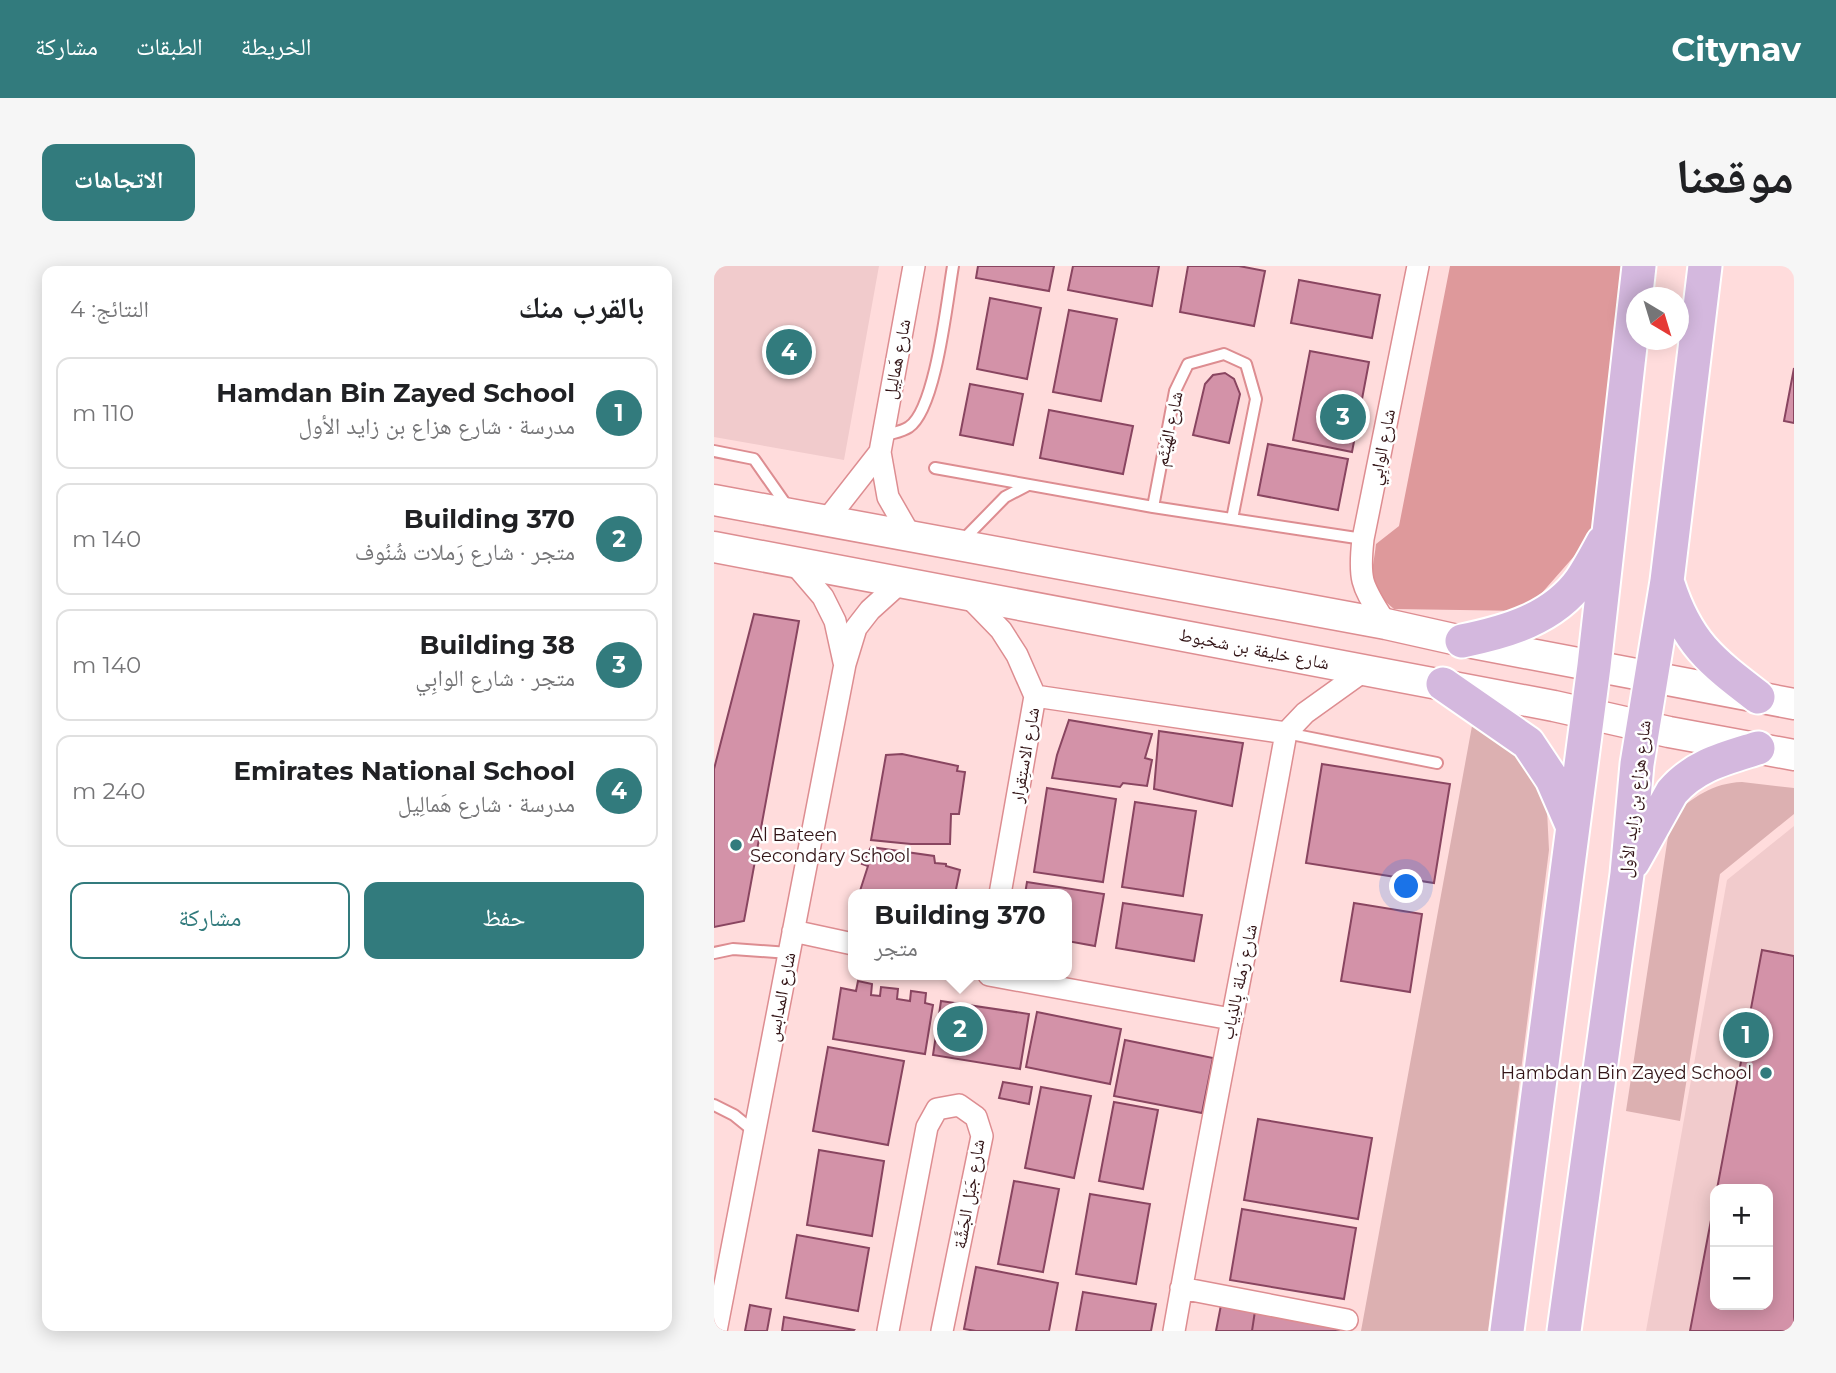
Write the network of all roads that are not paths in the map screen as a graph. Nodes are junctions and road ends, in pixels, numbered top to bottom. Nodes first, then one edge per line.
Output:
1 (914, 266) edge
2 (953, 266) edge
3 (1418, 266) edge
4 (1639, 266) edge
5 (1704, 266) edge
6 (881, 444) junction
7 (714, 451) edge
8 (935, 468) dead end
9 (1028, 485) junction
10 (714, 500) edge
11 (1153, 507) junction
12 (792, 514) junction
13 (1232, 519) junction
14 (826, 521) junction
15 (1610, 531) junction
16 (911, 537) junction
17 (1363, 539) junction
18 (957, 546) junction
19 (714, 547) edge
20 (793, 562) junction
21 (1667, 581) junction
22 (901, 582) junction
23 (967, 594) junction
24 (1386, 624) junction
25 (1462, 641) junction
26 (845, 664) junction
27 (1594, 666) junction
28 (1365, 670) junction
29 (1651, 677) junction
30 (1443, 684) junction
31 (1035, 696) junction
32 (1758, 697) junction
33 (1794, 704) edge
34 (1586, 715) junction
35 (1643, 726) junction
36 (1286, 733) junction
37 (1758, 748) junction
38 (1794, 755) edge
39 (1437, 763) dead end
40 (1573, 825) junction
41 (1627, 874) junction
42 (1001, 889) edge
43 (793, 931) junction
44 (848, 943) edge
45 (714, 953) edge
46 (789, 953) junction
47 (1016, 980) edge
48 (1231, 1019) junction
49 (714, 1105) edge
50 (755, 1132) junction
51 (1181, 1288) junction
52 (1348, 1320) dead end
53 (716, 1331) edge
54 (888, 1331) edge
55 (942, 1331) edge
56 (1174, 1331) edge
57 (1507, 1331) edge
58 (1564, 1331) edge

1 - 6 street, شارع هَمالِيل
2 - 6 lane
3 - 17 street, شارع الوابِي
4 - 15 main road
5 - 21 main road, شارع هزاع بن زايد الأول
6 - 14 street, شارع هَمالِيل
6 - 16 street, شارع هَمالِيل
7 - 12 lane
8 - 9 lane
9 - 11 lane
9 - 18 lane
10 - 12 main road
11 - 13 lane
11 - 13 lane, شارع الهَيْثَم
12 - 14 main road
13 - 17 lane
14 - 16 main road
15 - 25 main road
15 - 27 main road
16 - 18 main road
17 - 24 street, شارع الوابِي
18 - 24 main road
19 - 20 main road, شارع خليفة بن شخبوط
20 - 22 main road, شارع خليفة بن شخبوط
20 - 26 street, شارع المدابس
21 - 29 main road, شارع هزاع بن زايد الأول
21 - 32 main road
22 - 23 main road, شارع خليفة بن شخبوط
22 - 26 street, شارع المدابس
23 - 28 main road, شارع خليفة بن شخبوط
23 - 31 street, شارع الاستِقرار
24 - 25 main road
25 - 27 main road
26 - 43 street, شارع المدابس
27 - 29 main road
27 - 34 main road
28 - 30 main road, شارع خليفة بن شخبوط
28 - 36 street
29 - 32 main road
29 - 35 main road, شارع هزاع بن زايد الأول
30 - 34 main road, شارع خليفة بن شخبوط
30 - 40 main road
31 - 36 street
31 - 42 street, شارع الاستِقرار
32 - 33 main road
34 - 35 main road, شارع خليفة بن شخبوط
34 - 40 main road
35 - 37 main road, شارع خليفة بن شخبوط
35 - 41 main road, شارع هزاع بن زايد الأول
36 - 39 lane
36 - 48 street, شارع رَملة بِالذِياب
37 - 38 main road, شارع خليفة بن شخبوط
37 - 41 main road
40 - 57 main road
41 - 58 main road, شارع هزاع بن زايد الأول
43 - 44 street
43 - 46 street, شارع المدابس
45 - 46 lane
46 - 50 street, شارع المدابس
47 - 48 street
48 - 51 street, شارع رَملة بِالذِياب
49 - 50 lane
50 - 53 street, شارع المدابس
51 - 52 street
51 - 56 street, شارع رَملة بِالذِياب
54 - 55 street, شارع جَبَل الجَشَّة

